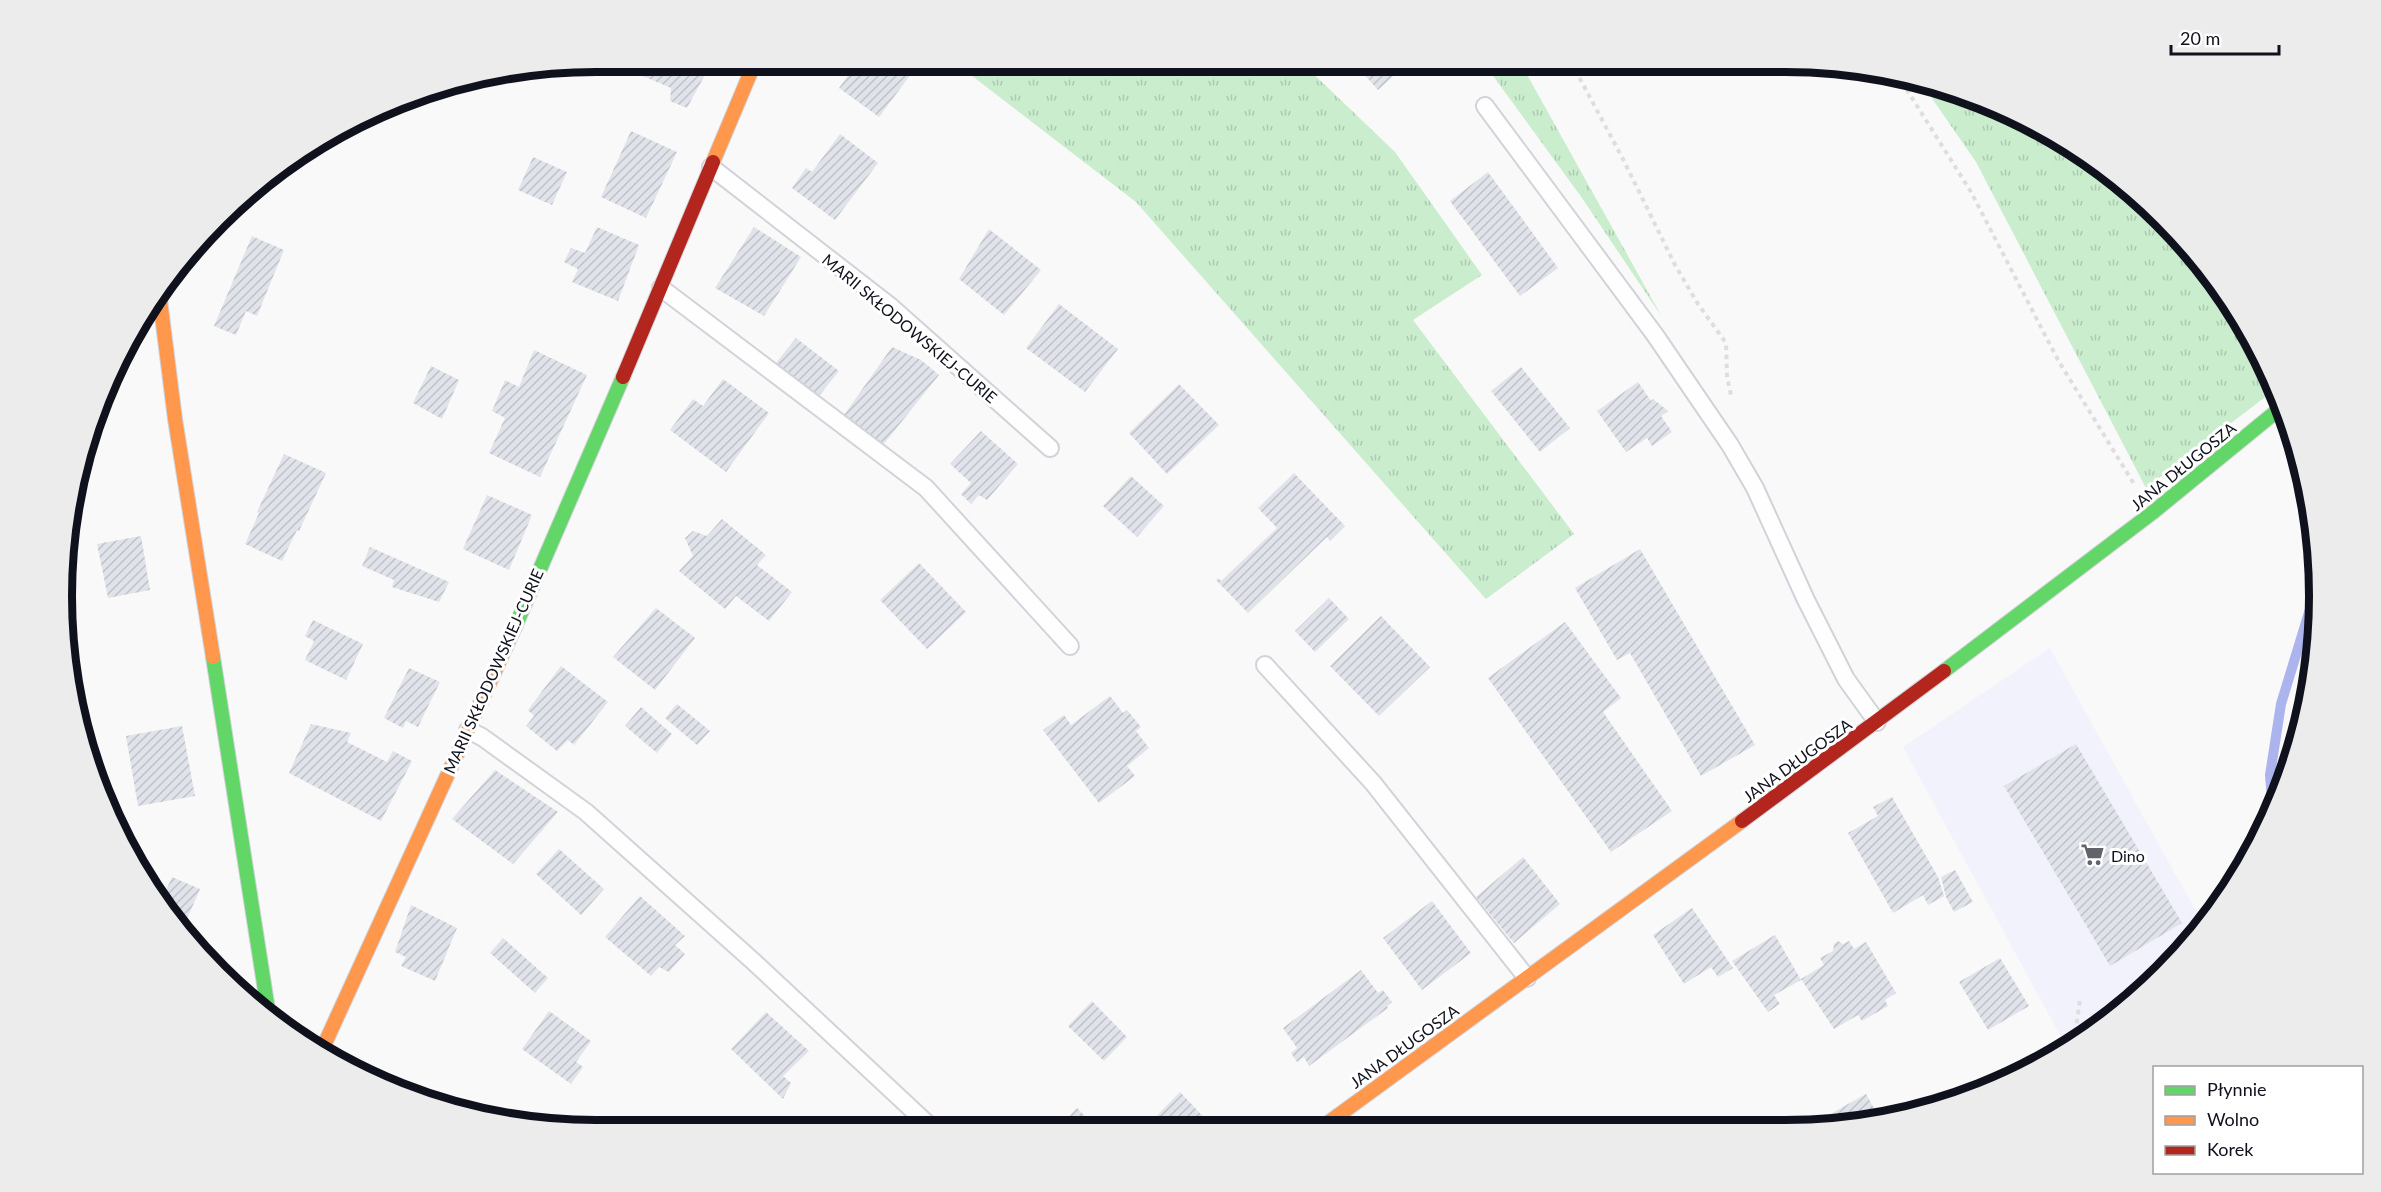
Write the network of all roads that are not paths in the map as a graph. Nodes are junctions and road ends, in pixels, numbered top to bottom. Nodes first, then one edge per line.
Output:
1 (751, 72) edge
2 (1485, 106) dead end
3 (711, 167) junction
4 (661, 288) junction
5 (161, 304) edge
6 (2275, 412) edge
7 (1050, 448) dead end
8 (1070, 646) dead end
9 (1264, 665) dead end
10 (1877, 722) junction
11 (468, 730) junction
12 (1527, 978) junction
13 (267, 1004) edge
14 (324, 1044) edge
15 (923, 1120) edge
16 (1331, 1120) edge

1 - 3 street, MARII SKŁODOWSKIEJ-CURIE
2 - 10 lane
3 - 4 street, MARII SKŁODOWSKIEJ-CURIE
3 - 7 lane, MARII SKŁODOWSKIEJ-CURIE
4 - 8 lane
4 - 11 street, MARII SKŁODOWSKIEJ-CURIE
5 - 13 street
6 - 10 street, JANA DŁUGOSZA
9 - 12 lane
10 - 12 street, JANA DŁUGOSZA
11 - 14 street, MARII SKŁODOWSKIEJ-CURIE
11 - 15 lane
12 - 16 street, JANA DŁUGOSZA

